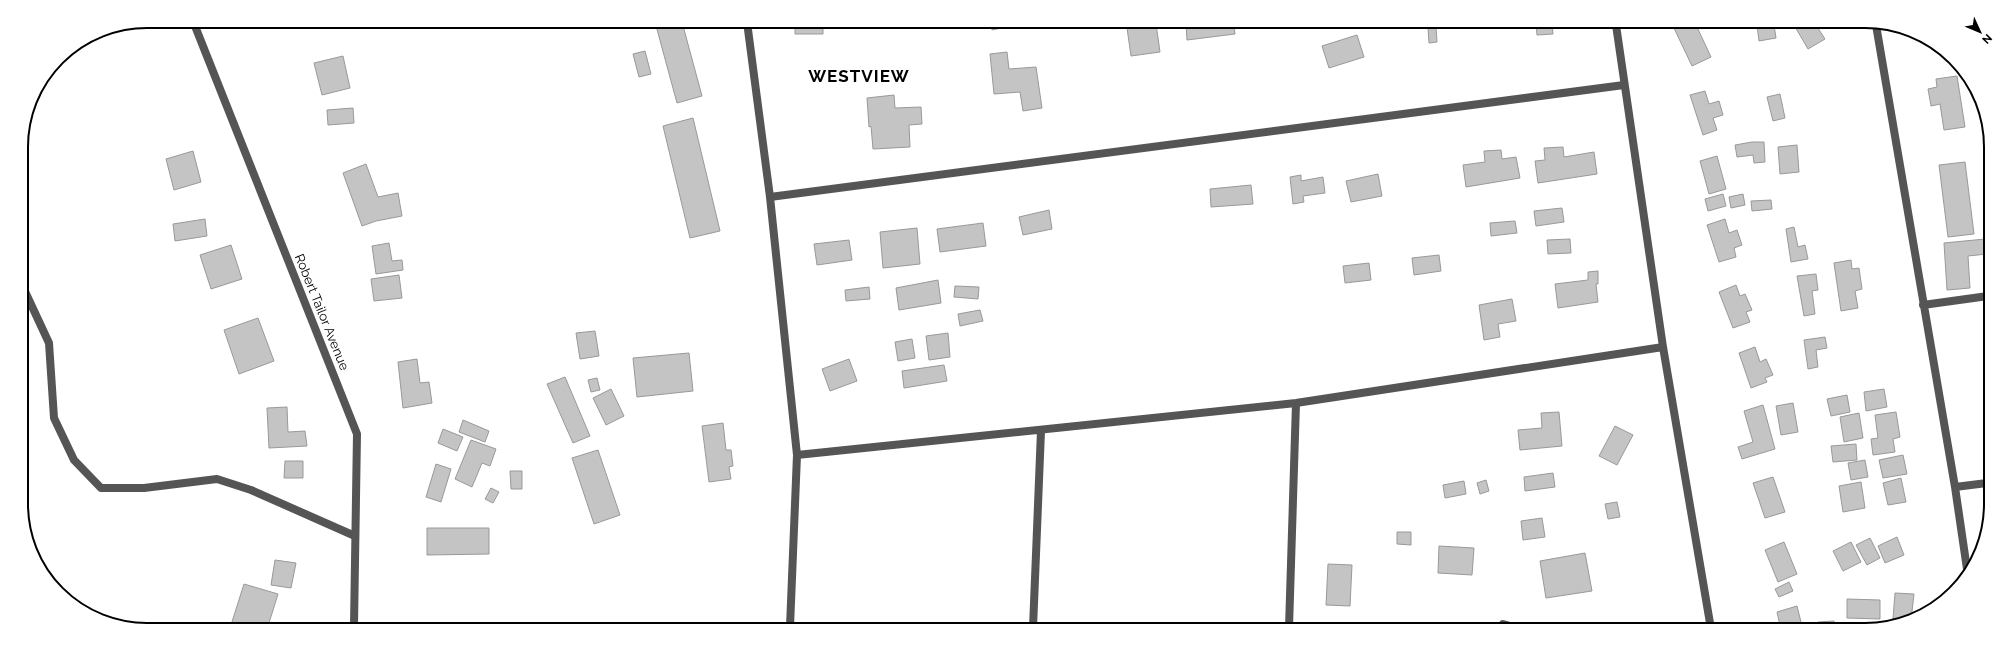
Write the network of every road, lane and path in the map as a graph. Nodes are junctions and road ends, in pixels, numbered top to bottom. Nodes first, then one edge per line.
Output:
1 (196, 28) edge
2 (748, 28) edge
3 (1616, 28) edge
4 (1877, 29) edge
5 (1624, 85) junction
6 (770, 197) junction
7 (1984, 297) edge
8 (28, 298) edge
9 (1923, 305) junction
10 (1662, 347) junction
11 (1296, 403) junction
12 (1041, 431) junction
13 (797, 455) junction
14 (1984, 483) edge
15 (1955, 487) junction
16 (356, 536) junction
17 (1967, 566) edge
18 (354, 623) edge
19 (790, 623) edge
20 (1033, 623) edge
21 (1289, 623) edge
22 (1710, 623) edge

1 - 16 street, Robert Tailor Avenue
2 - 6 street
3 - 5 street
4 - 9 street
5 - 6 street
5 - 10 street
6 - 13 street
7 - 9 street
8 - 16 street
9 - 15 street
10 - 11 street
10 - 22 street
11 - 12 street
11 - 21 street
12 - 13 street
12 - 20 street
13 - 19 street
14 - 15 street
15 - 17 street
16 - 18 street, Robert Tailor Avenue

